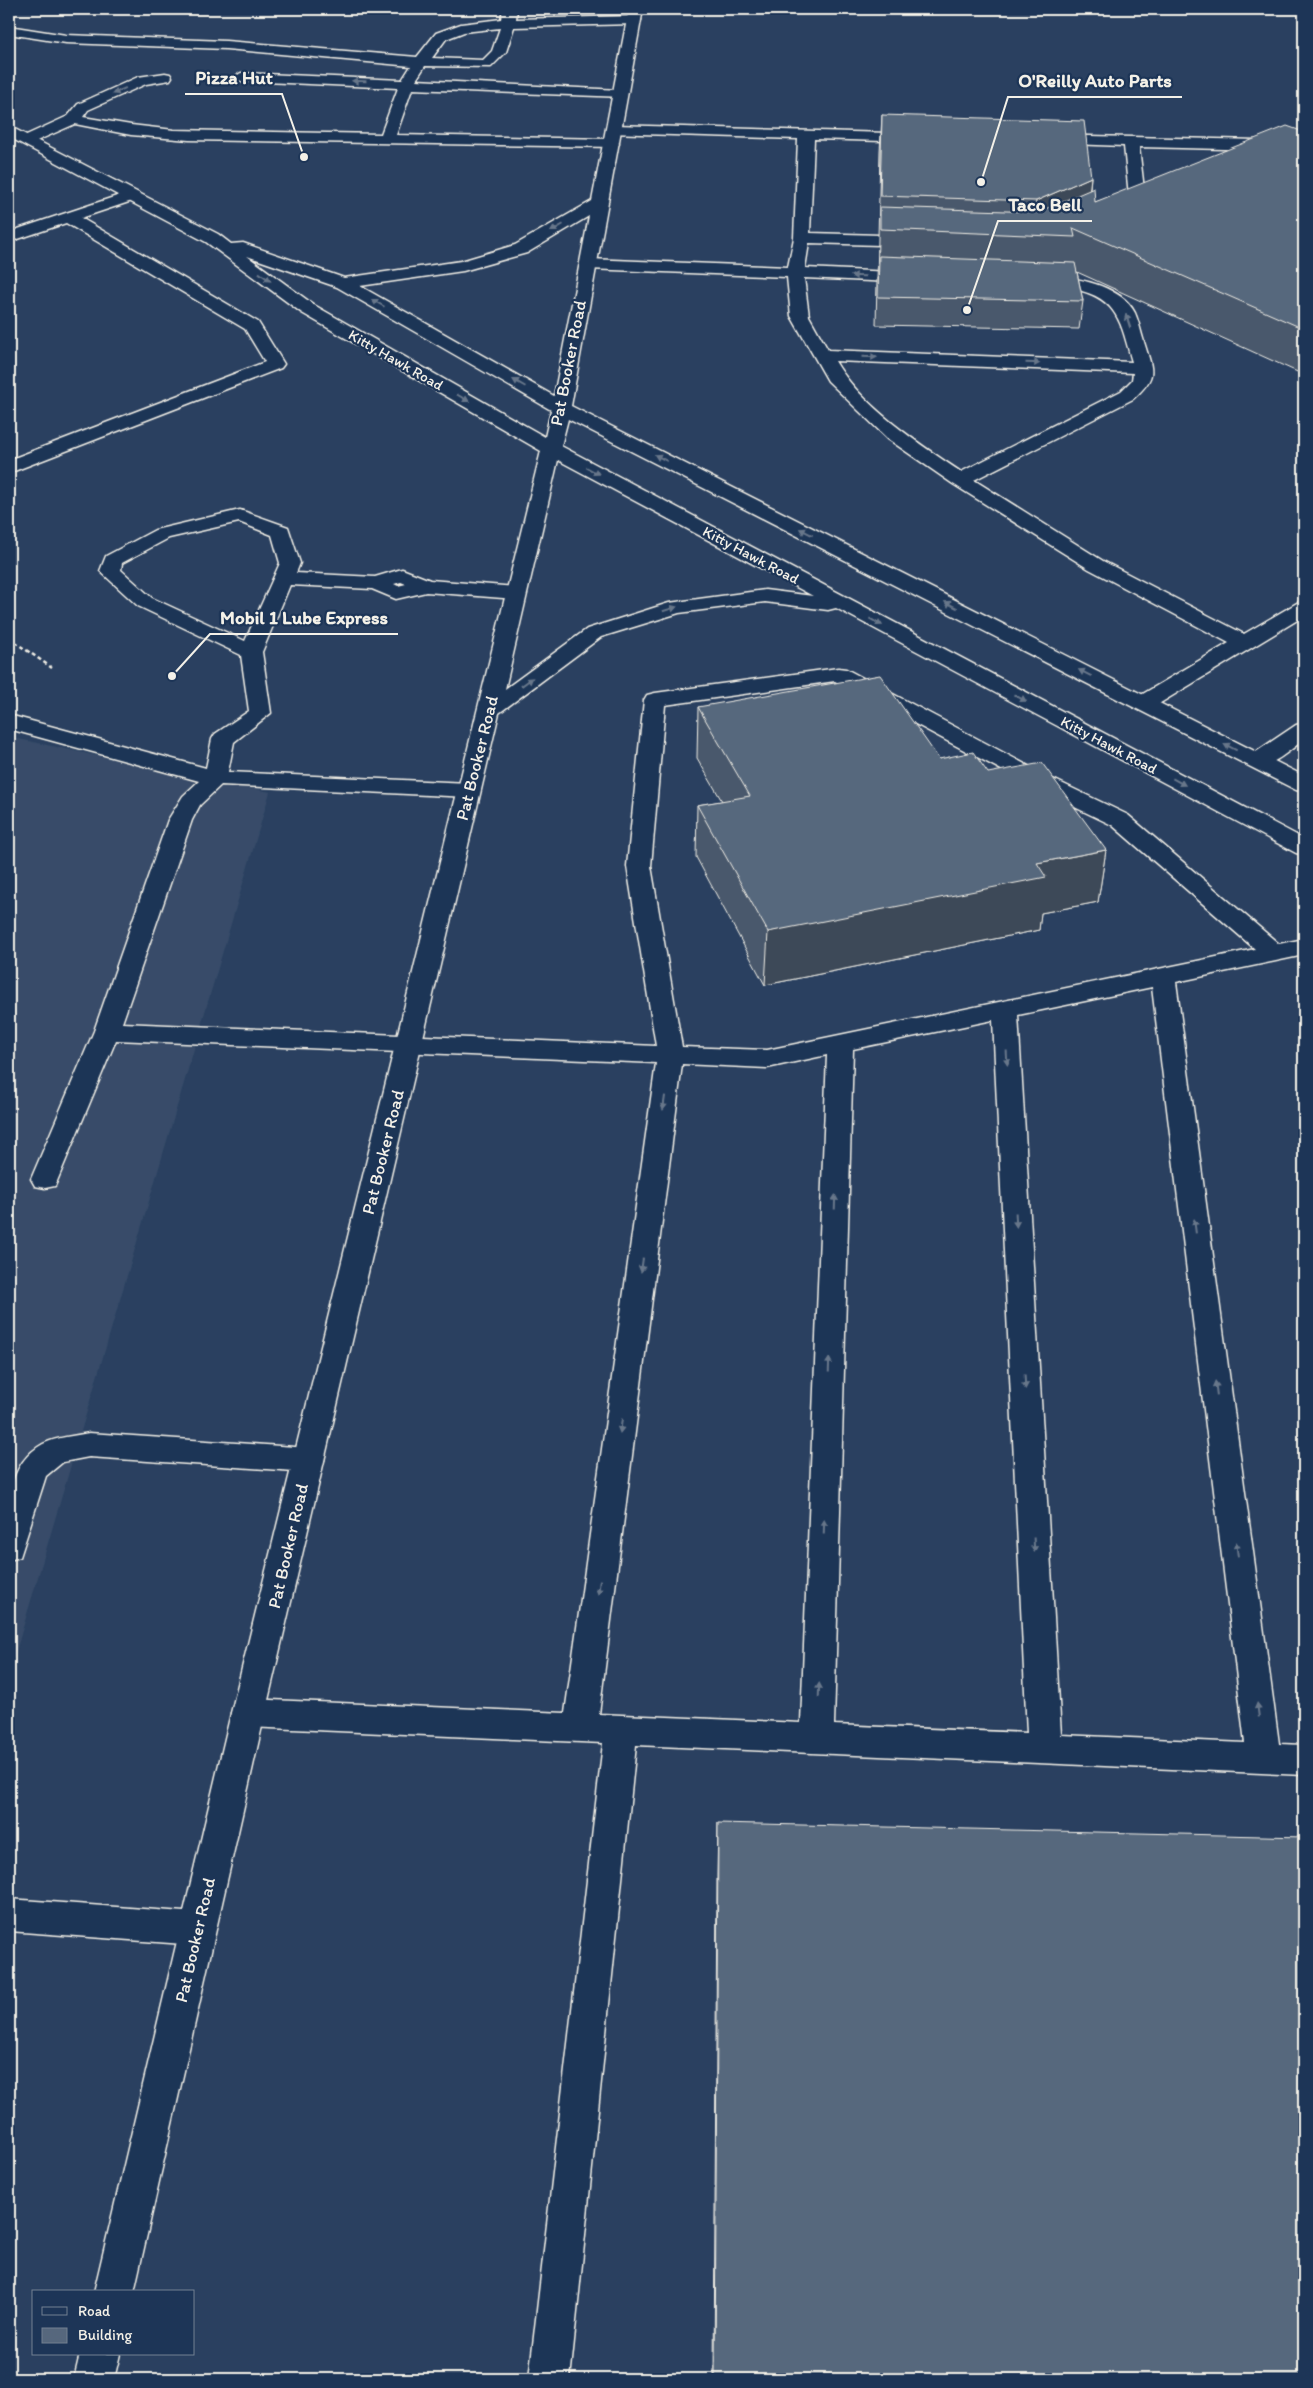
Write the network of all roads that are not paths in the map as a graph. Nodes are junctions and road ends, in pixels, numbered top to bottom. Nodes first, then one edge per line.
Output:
1 (635, 15) edge
2 (509, 16) edge
3 (9, 30) edge
4 (421, 62) junction
5 (165, 77) dead end
6 (241, 77) dead end
7 (407, 83) junction
8 (620, 94) junction
9 (73, 119) junction
10 (9, 131) edge
11 (806, 134) junction
12 (612, 137) junction
13 (934, 137) edge
14 (27, 140) junction
15 (387, 140) junction
16 (1032, 140) edge
17 (1131, 142) junction
18 (1304, 146) edge
19 (132, 196) junction
20 (600, 204) junction
21 (1103, 214) edge
22 (67, 217) junction
23 (9, 237) edge
24 (212, 238) junction
25 (802, 238) junction
26 (928, 242) edge
27 (588, 264) junction
28 (795, 274) junction
29 (930, 279) edge
30 (343, 282) junction
31 (1026, 282) edge
32 (822, 355) junction
33 (1143, 368) junction
34 (561, 408) junction
35 (550, 448) junction
36 (9, 467) edge
37 (960, 480) junction
38 (283, 579) junction
39 (516, 593) junction
40 (846, 606) junction
41 (1304, 608) edge
42 (1246, 643) junction
43 (251, 652) junction
44 (1144, 704) junction
45 (488, 711) junction
46 (9, 722) edge
47 (1304, 730) edge
48 (1258, 761) junction
49 (214, 778) junction
50 (1304, 785) edge
51 (469, 790) junction
52 (1304, 848) edge
53 (1304, 947) edge
54 (1274, 954) junction
55 (1163, 977) junction
56 (1005, 1009) junction
57 (108, 1031) junction
58 (408, 1044) junction
59 (840, 1044) junction
60 (670, 1055) junction
61 (44, 1179) dead end
62 (308, 1460) junction
63 (9, 1548) edge
64 (248, 1714) junction
65 (580, 1728) junction
66 (621, 1730) junction
67 (818, 1738) junction
68 (1046, 1748) junction
69 (1264, 1758) junction
70 (1304, 1760) edge
71 (9, 1915) edge
72 (197, 1929) junction
73 (114, 2290) edge
74 (100, 2356) edge
75 (94, 2379) edge
76 (550, 2379) edge

1 - 2 main road
1 - 8 main road, Pat Booker Road
2 - 4 main road
2 - 4 main road
3 - 4 main road
4 - 7 main road
5 -> 9 main road
7 -> 6 main road
7 - 8 main road
7 - 15 main road
8 - 12 main road, Pat Booker Road
9 - 14 main road
9 - 15 main road
10 - 14 main road, Kitty Hawk Road
11 - 12 main road
11 - 13 main road
11 - 25 main road
12 - 15 main road
12 - 20 main road, Pat Booker Road
14 - 19 main road, Kitty Hawk Road
16 - 17 main road
17 - 18 main road
17 - 21 main road
19 - 22 main road
19 - 24 main road, Kitty Hawk Road
20 - 27 main road, Pat Booker Road
20 -> 30 main road
22 - 23 main road
22 - 36 main road
24 - 30 main road, Kitty Hawk Road
24 -> 35 main road, Kitty Hawk Road
25 - 26 main road
25 - 28 main road
27 - 28 main road
27 - 34 main road, Pat Booker Road
29 -> 28 main road
28 - 32 main road
34 -> 30 main road, Kitty Hawk Road
33 -> 31 main road
32 -> 33 main road
32 - 37 main road
33 - 37 main road
34 - 35 main road, Pat Booker Road
44 -> 34 main road, Kitty Hawk Road
35 - 39 main road, Pat Booker Road
35 -> 40 main road, Kitty Hawk Road
37 - 42 main road
38 - 39 main road
38 - 43 main road
38 - 43 main road
39 - 45 main road, Pat Booker Road
45 -> 40 main road
40 -> 52 main road, Kitty Hawk Road
41 - 42 main road
42 - 44 main road
43 - 49 main road
48 -> 44 main road, Kitty Hawk Road
45 - 51 main road, Pat Booker Road
46 - 49 main road
47 - 48 main road
48 - 50 main road, Kitty Hawk Road
49 - 51 main road
49 - 57 main road
51 - 58 main road, Pat Booker Road
53 - 54 main road
54 - 55 main road
54 - 60 main road
55 - 56 main road
69 -> 55 main road
56 - 59 main road
56 -> 68 main road
57 - 58 main road
57 - 61 main road
58 - 60 main road
58 - 62 main road, Pat Booker Road
59 - 60 main road
67 -> 59 main road
60 -> 65 main road
62 - 63 main road
62 - 64 main road, Pat Booker Road
64 - 65 main road
64 - 72 main road, Pat Booker Road
65 - 66 main road
66 - 67 main road
66 - 76 main road
67 - 68 main road
68 - 69 main road
69 - 70 main road
71 - 72 main road
72 - 73 main road, Pat Booker Road
74 - 75 main road

